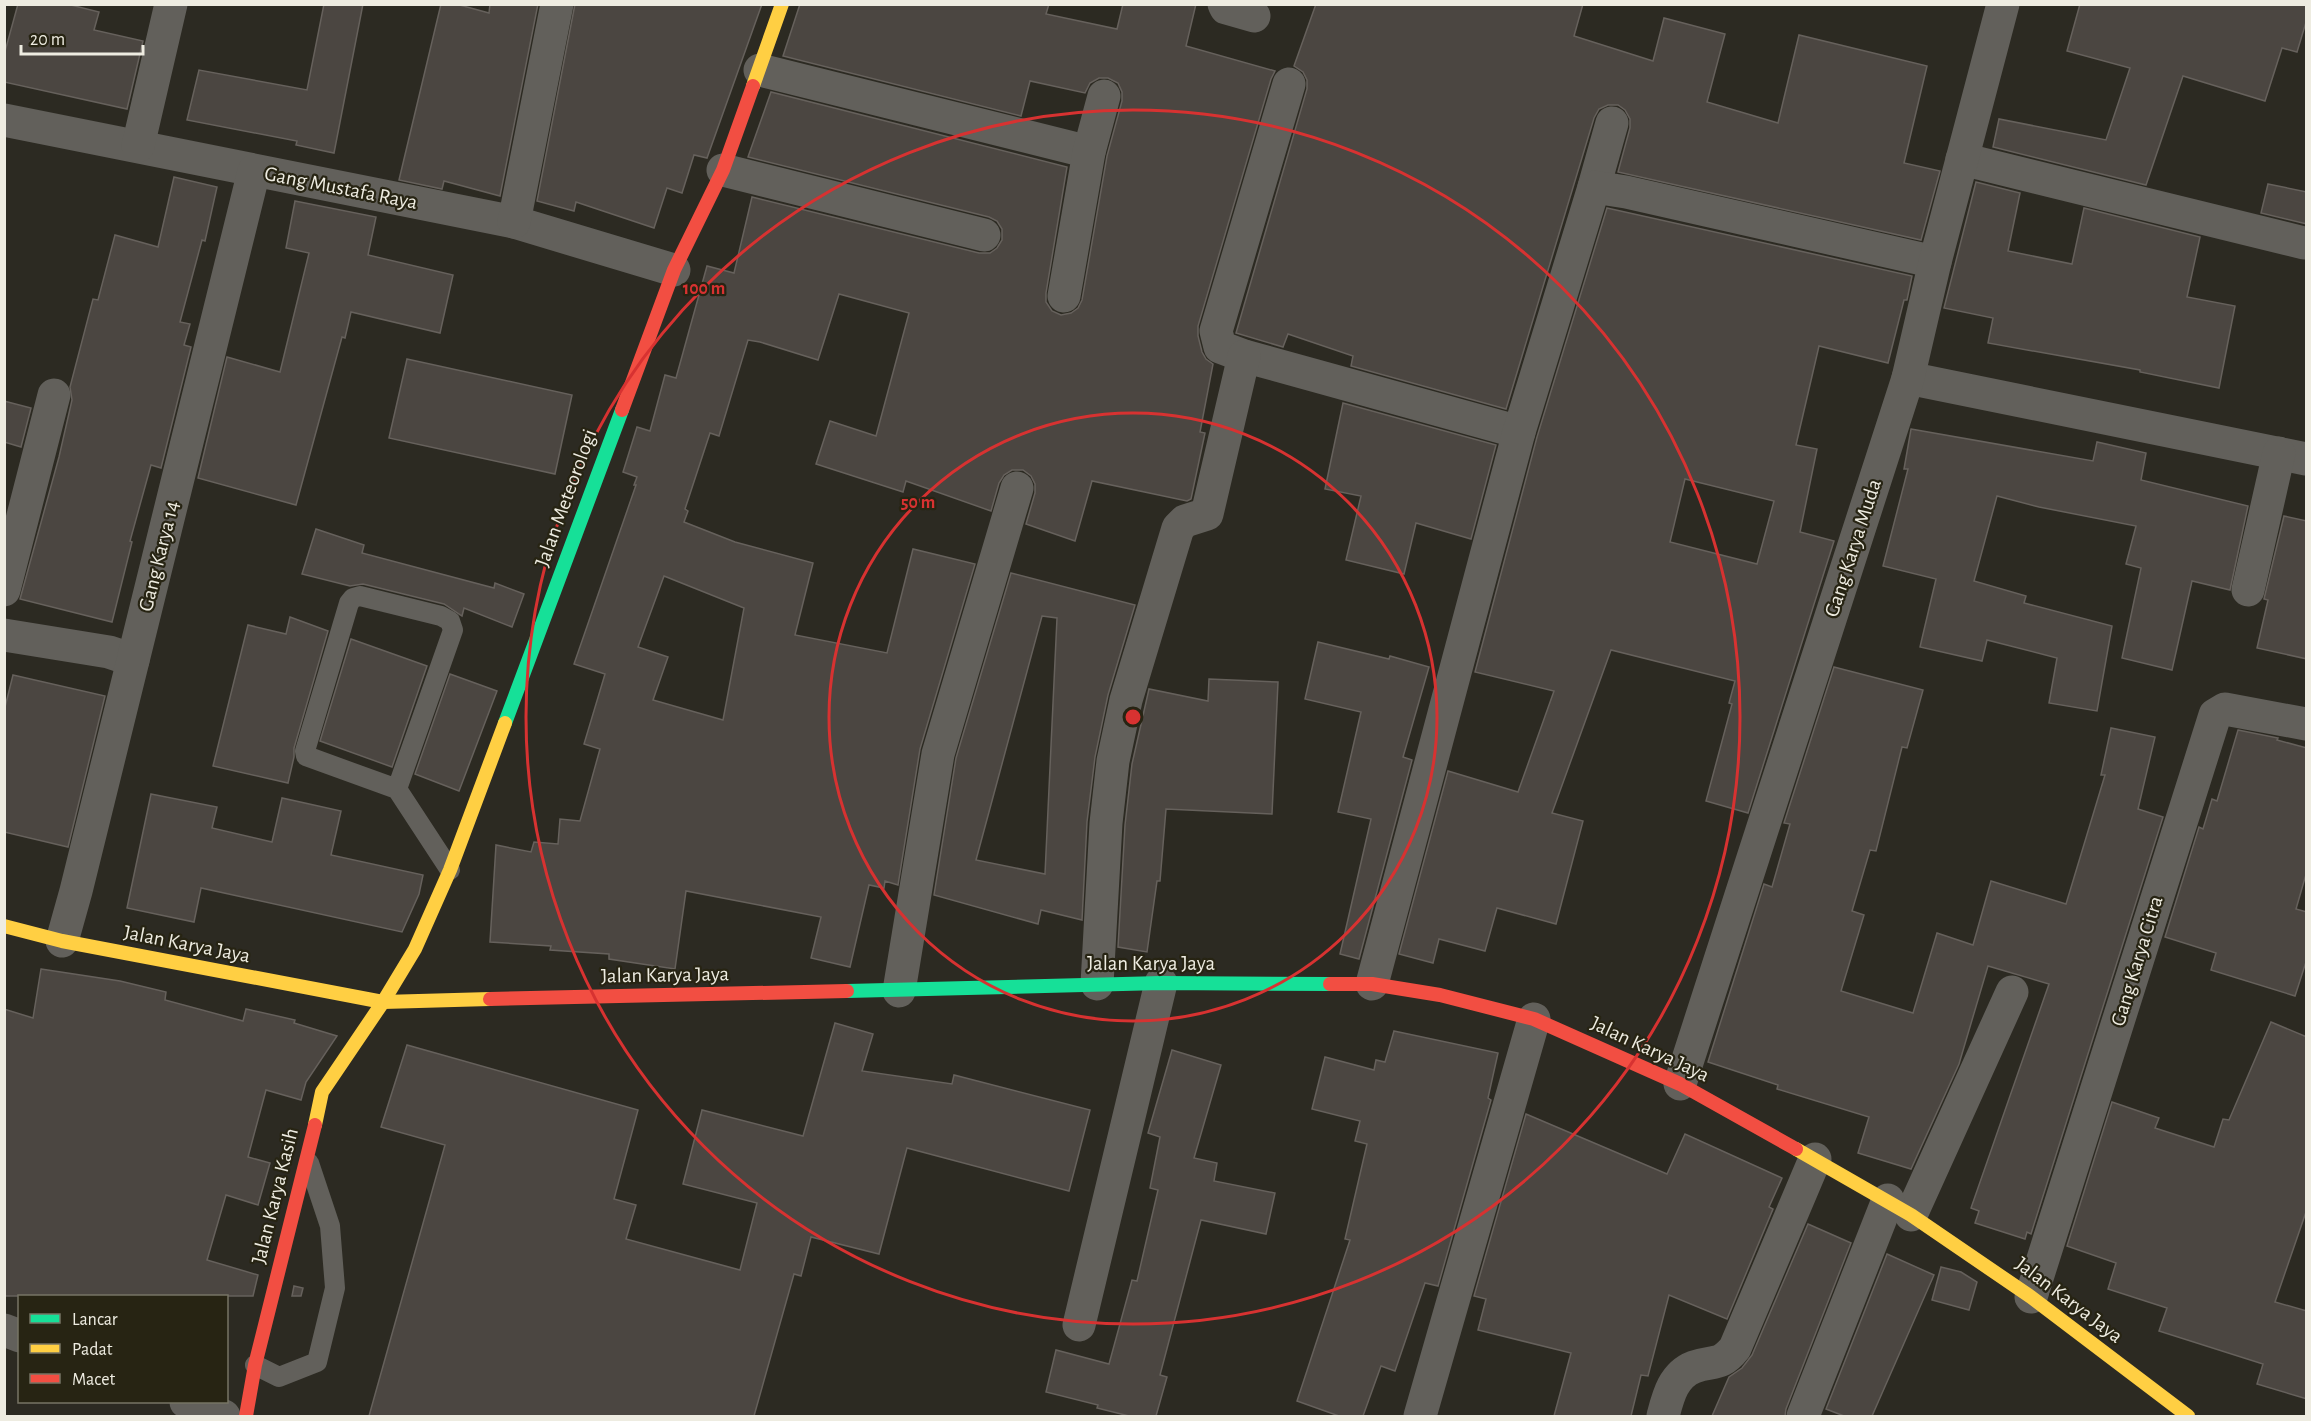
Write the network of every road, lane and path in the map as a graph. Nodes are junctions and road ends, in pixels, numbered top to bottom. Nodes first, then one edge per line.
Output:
1 (171, 4) edge
2 (557, 4) edge
3 (783, 4) edge
4 (2003, 4) edge
5 (760, 70) junction
6 (1289, 84) dead end
7 (1104, 96) dead end
8 (4, 120) edge
9 (1612, 123) dead end
10 (138, 146) junction
11 (1089, 152) junction
12 (1962, 159) junction
13 (723, 170) junction
14 (254, 171) junction
15 (1594, 186) junction
16 (514, 222) junction
17 (984, 235) dead end
18 (2304, 243) dead end
19 (1935, 262) junction
20 (674, 270) junction
21 (1064, 296) dead end
22 (1244, 356) junction
23 (1908, 378) junction
24 (54, 395) dead end
25 (1519, 432) junction
26 (2293, 456) edge
27 (1017, 488) dead end
28 (4, 590) edge
29 (2248, 590) dead end
30 (4, 635) edge
31 (133, 660) junction
32 (2307, 724) edge
33 (397, 789) junction
34 (450, 870) junction
35 (4, 926) edge
36 (62, 941) junction
37 (1161, 983) junction
38 (1097, 984) junction
39 (1372, 984) junction
40 (899, 991) junction
41 (2012, 992) dead end
42 (382, 1002) junction
43 (1534, 1019) junction
44 (1680, 1084) junction
45 (307, 1159) junction
46 (1815, 1159) junction
47 (1900, 1208) junction
48 (2031, 1297) junction
49 (1079, 1324) dead end
50 (255, 1365) junction
51 (191, 1403) edge
52 (224, 1416) edge
53 (246, 1416) edge
54 (1420, 1416) edge
55 (1663, 1416) edge
56 (1803, 1416) edge
57 (2188, 1416) edge

1 - 10 street
2 - 16 street
3 - 5 main road, Jalan Meteorologi
4 - 12 street, Gang Karya Muda
5 - 11 street
5 - 13 main road, Jalan Meteorologi
6 - 22 street
7 - 11 street
8 - 10 street, Gang Mustafa Raya
9 - 15 street
10 - 14 street, Gang Mustafa Raya
11 - 21 street
12 - 18 street
12 - 19 street, Gang Karya Muda
13 - 17 street
13 - 20 main road, Jalan Meteorologi
14 - 16 street, Gang Mustafa Raya
14 - 31 street, Gang Karya 14
15 - 19 street
15 - 25 street
16 - 20 street, Gang Mustafa Raya
19 - 23 street, Gang Karya Muda
20 - 34 main road, Jalan Meteorologi
22 - 25 street
22 - 38 street
23 - 26 street
23 - 44 street, Gang Karya Muda
24 - 28 street
25 - 39 street
26 - 29 street
27 - 40 street
30 - 31 street
31 - 36 street, Gang Karya 14
32 - 48 street, Gang Karya Citra
33 - 33 lane
33 - 34 lane
34 - 42 main road, Jalan Meteorologi
35 - 36 main road, Jalan Karya Jaya
36 - 42 main road, Jalan Karya Jaya
37 - 38 main road, Jalan Karya Jaya
37 - 39 main road, Jalan Karya Jaya
37 - 49 street
38 - 40 main road, Jalan Karya Jaya
39 - 43 main road, Jalan Karya Jaya
40 - 42 main road, Jalan Karya Jaya
41 - 47 street
42 - 45 main road, Jalan Karya Kasih
43 - 44 main road, Jalan Karya Jaya
43 - 54 street
44 - 46 main road, Jalan Karya Jaya
45 - 50 main road, Jalan Karya Kasih
45 - 50 lane
46 - 47 main road, Jalan Karya Jaya
46 - 55 street
47 - 48 main road, Jalan Karya Jaya
47 - 56 street
48 - 57 main road, Jalan Karya Jaya
50 - 53 main road, Jalan Karya Kasih
51 - 52 street

